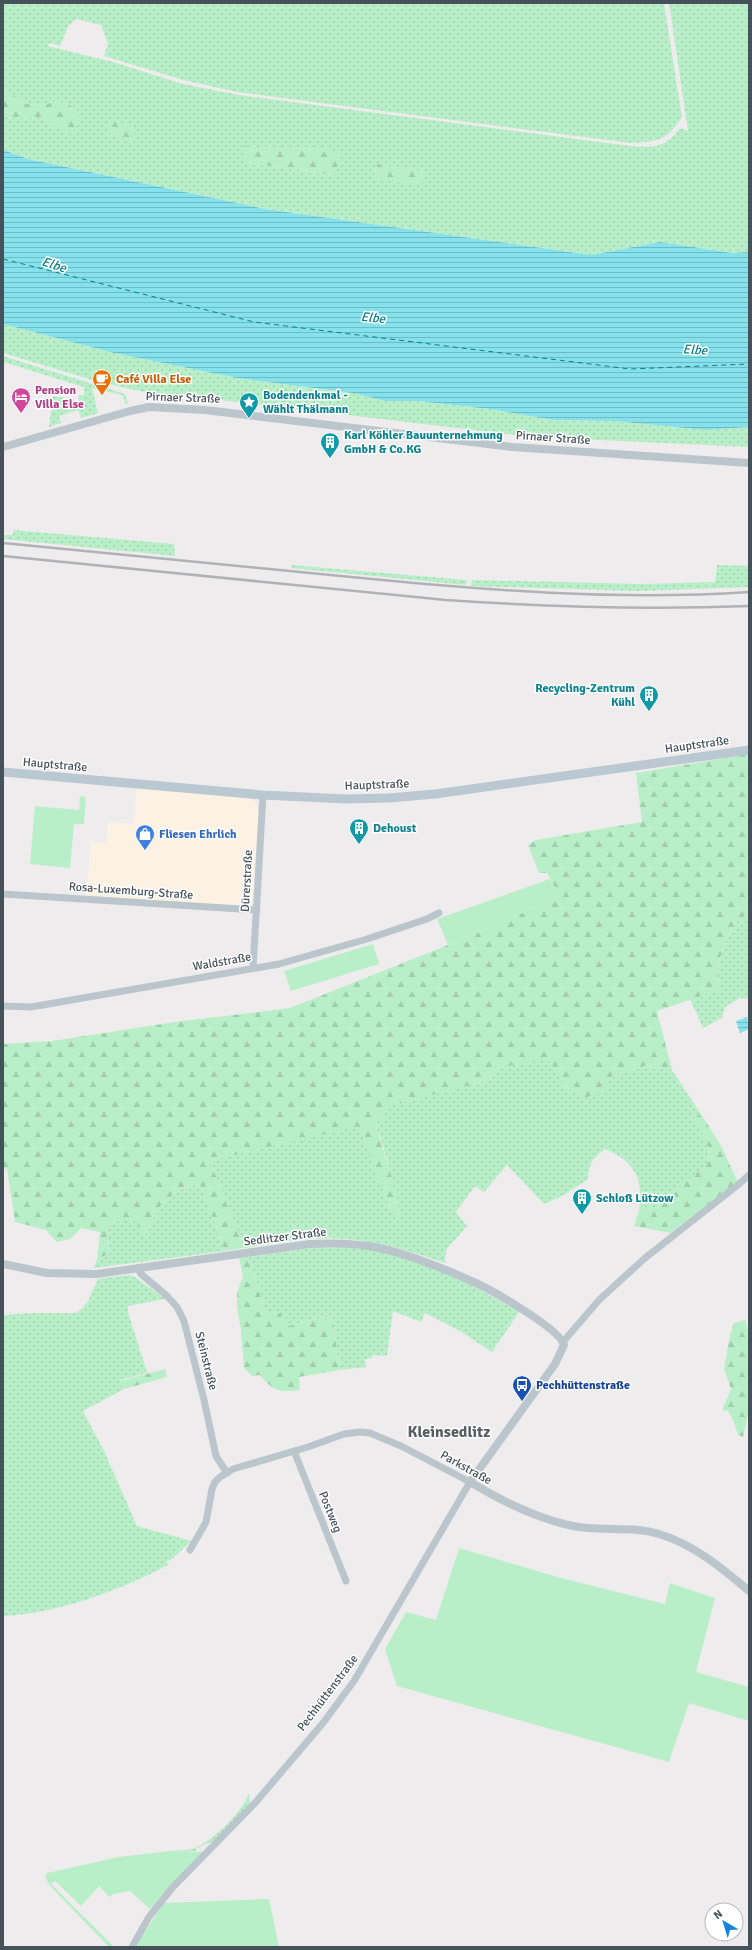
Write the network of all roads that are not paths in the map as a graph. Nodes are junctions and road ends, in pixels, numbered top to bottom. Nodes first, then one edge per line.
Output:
1 (3, 447) edge
2 (749, 463) edge
3 (749, 750) edge
4 (3, 772) edge
5 (263, 795) junction
6 (3, 894) edge
7 (257, 910) junction
8 (439, 913) dead end
9 (253, 968) junction
10 (3, 1006) edge
11 (749, 1175) edge
12 (3, 1264) edge
13 (138, 1268) junction
14 (563, 1345) junction
15 (294, 1451) junction
16 (227, 1473) junction
17 (470, 1482) junction
18 (190, 1550) dead end
19 (346, 1581) dead end
20 (749, 1591) edge
21 (132, 1947) edge

1 - 2 street, Pirnaer Straße
3 - 5 main road, Hauptstraße
4 - 5 main road, Hauptstraße
5 - 7 street, Dürerstraße
6 - 7 street, Rosa-Luxemburg-Straße
7 - 9 street, Dürerstraße
8 - 9 street, Waldstraße
9 - 10 street, Waldstraße
11 - 14 street, Pechhüttenstraße
12 - 13 street, Sedlitzer Straße
13 - 14 street, Sedlitzer Straße
13 - 16 street, Steinstraße
14 - 17 street, Pechhüttenstraße
15 - 16 street, Parkstraße
15 - 17 street, Parkstraße
15 - 19 street, Postweg
16 - 18 street, Parkstraße
17 - 20 street, Parkstraße
17 - 21 street, Pechhüttenstraße

